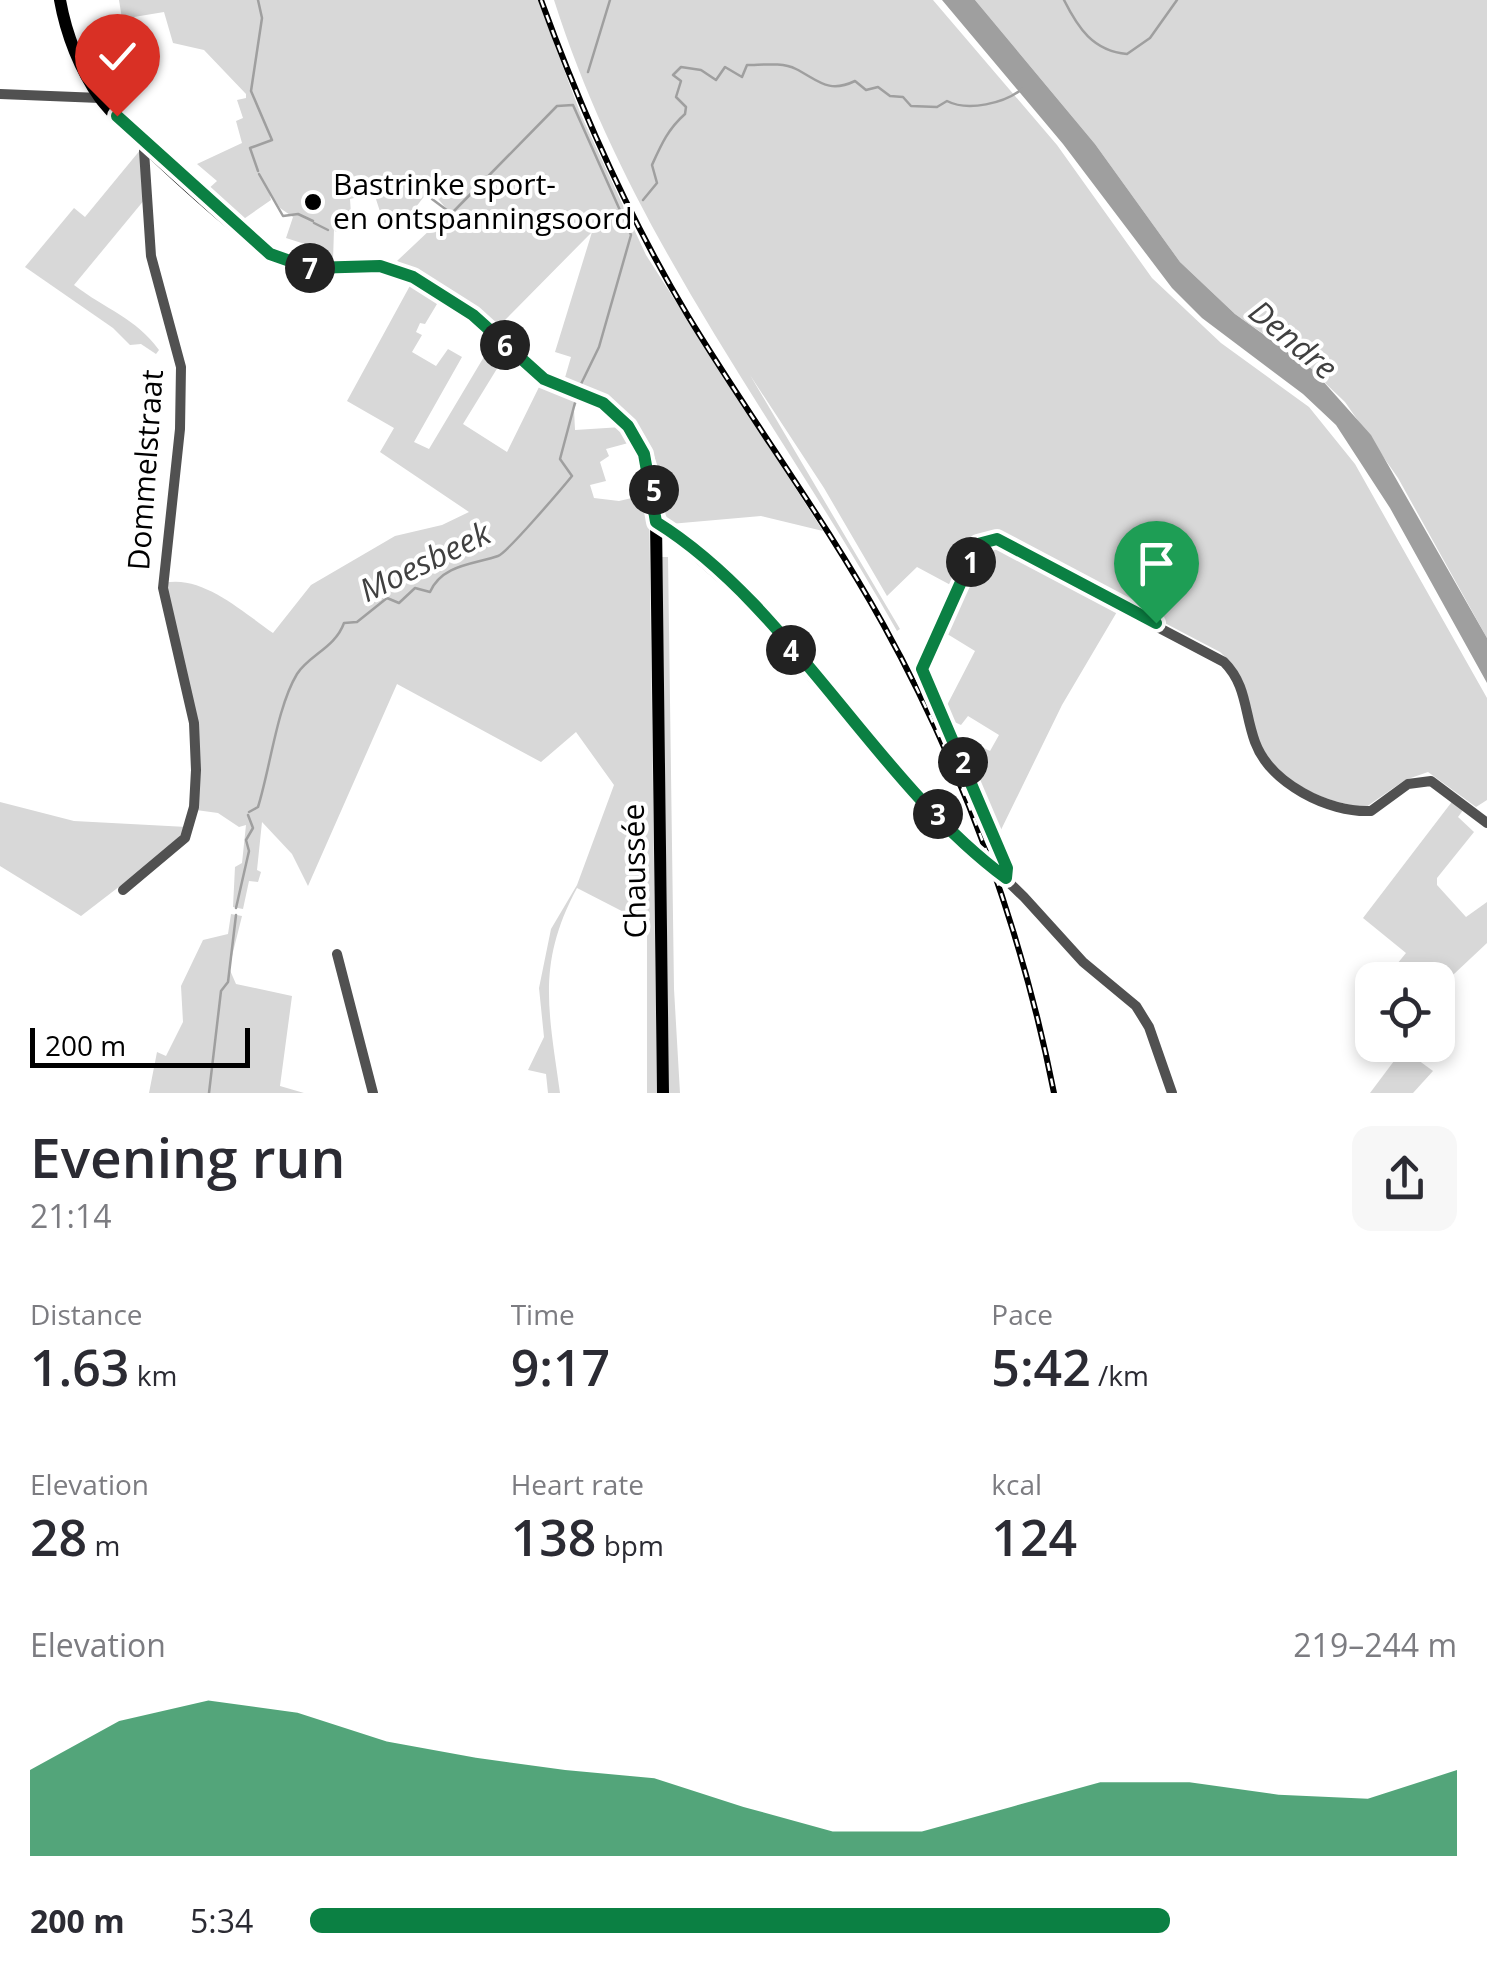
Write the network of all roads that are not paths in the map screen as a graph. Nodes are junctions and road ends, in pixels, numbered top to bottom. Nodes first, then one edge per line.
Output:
1 (60, 0) edge
2 (0, 94) edge
3 (100, 98) junction
4 (148, 146) junction
5 (656, 522) junction
6 (1487, 823) edge
7 (1006, 878) junction
8 (123, 890) dead end
9 (337, 954) dead end
10 (372, 1093) edge
11 (663, 1093) edge
12 (1172, 1093) edge

1 - 3 main road, Chaussée
2 - 3 street
3 - 4 main road, Chaussée
4 - 5 main road, Chaussée
4 - 8 street, Dommelstraat
5 - 7 street
5 - 11 main road, Chaussée
6 - 7 street
7 - 12 street
9 - 10 street

